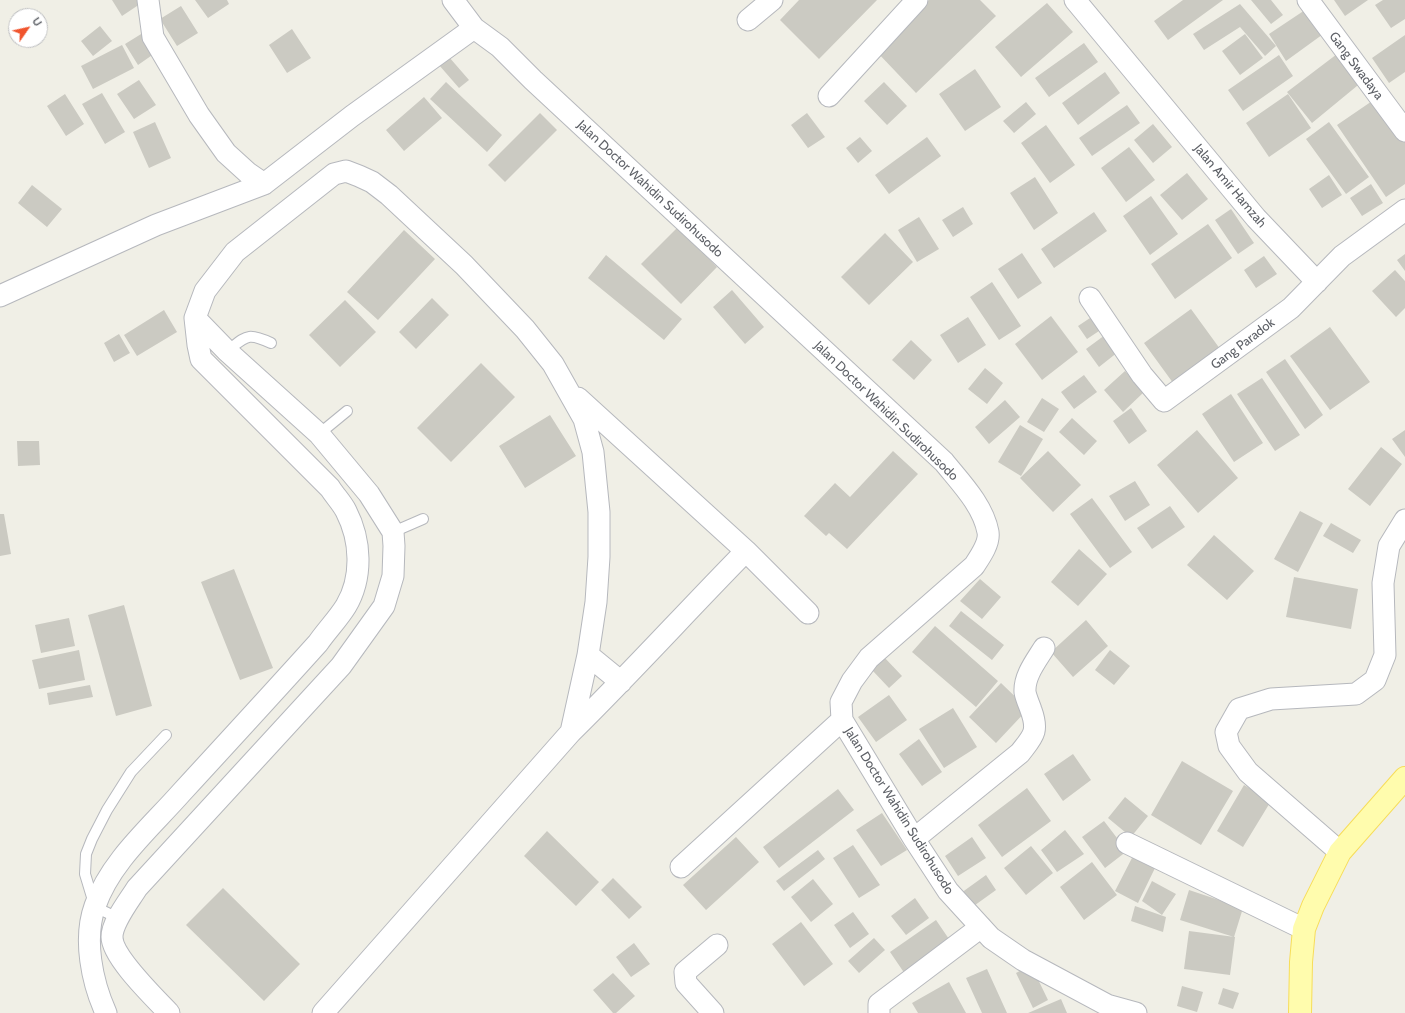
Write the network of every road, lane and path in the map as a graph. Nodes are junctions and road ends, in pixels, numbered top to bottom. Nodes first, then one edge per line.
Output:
1 (148, 0) edge
2 (453, 0) edge
3 (772, 0) edge
4 (917, 0) edge
5 (1075, 0) edge
6 (1308, 0) edge
7 (748, 20) dead end
8 (474, 28) junction
9 (829, 96) dead end
10 (1405, 131) edge
11 (264, 184) junction
12 (1405, 210) edge
13 (1317, 282) junction
14 (0, 296) edge
15 (1090, 298) dead end
16 (195, 318) junction
17 (271, 343) dead end
18 (227, 351) junction
19 (568, 389) junction
20 (347, 410) dead end
21 (319, 434) junction
22 (369, 494) junction
23 (346, 510) junction
24 (423, 519) dead end
25 (1405, 520) edge
26 (392, 532) junction
27 (746, 551) junction
28 (808, 613) dead end
29 (318, 643) junction
30 (1044, 648) dead end
31 (588, 656) junction
32 (341, 666) junction
33 (621, 682) junction
34 (842, 720) junction
35 (571, 732) junction
36 (166, 735) dead end
37 (1405, 778) edge
38 (914, 839) junction
39 (1127, 843) dead end
40 (1340, 852) junction
41 (681, 867) dead end
42 (95, 906) junction
43 (118, 918) junction
44 (981, 927) junction
45 (1304, 929) junction
46 (717, 945) dead end
47 (106, 1013) edge
48 (169, 1013) edge
49 (323, 1013) edge
50 (713, 1013) edge
51 (879, 1013) edge
52 (1136, 1013) edge
53 (1300, 1013) edge

1 - 11 street
2 - 8 street, Jalan Doctor Wahidin Sudirohusodo
3 - 7 street
4 - 9 street
5 - 13 street, Jalan Amir Hamzah
6 - 10 street, Gang Swadaya
8 - 11 street
8 - 34 street, Jalan Doctor Wahidin Sudirohusodo
11 - 14 street
12 - 13 street
13 - 15 street, Gang Paradok
16 - 18 street
16 - 19 street
16 - 23 street
17 - 18 lane
18 - 21 street
19 - 27 street
19 - 31 street
20 - 21 lane
21 - 22 street
22 - 23 street
22 - 26 street
23 - 29 street
24 - 26 lane
25 - 40 street
26 - 32 street
27 - 28 street
27 - 33 street
29 - 32 street
29 - 42 street
30 - 38 street
31 - 33 street
31 - 35 street
32 - 43 street
33 - 35 street
34 - 38 street, Jalan Doctor Wahidin Sudirohusodo
34 - 41 street
35 - 49 street
36 - 42 lane
37 - 40 main road
38 - 44 street, Jalan Doctor Wahidin Sudirohusodo
39 - 45 street
40 - 45 main road
42 - 43 lane
42 - 47 street
43 - 48 street
44 - 51 street
44 - 52 street, Jalan Doctor Wahidin Sudirohusodo
45 - 53 main road
46 - 50 street

